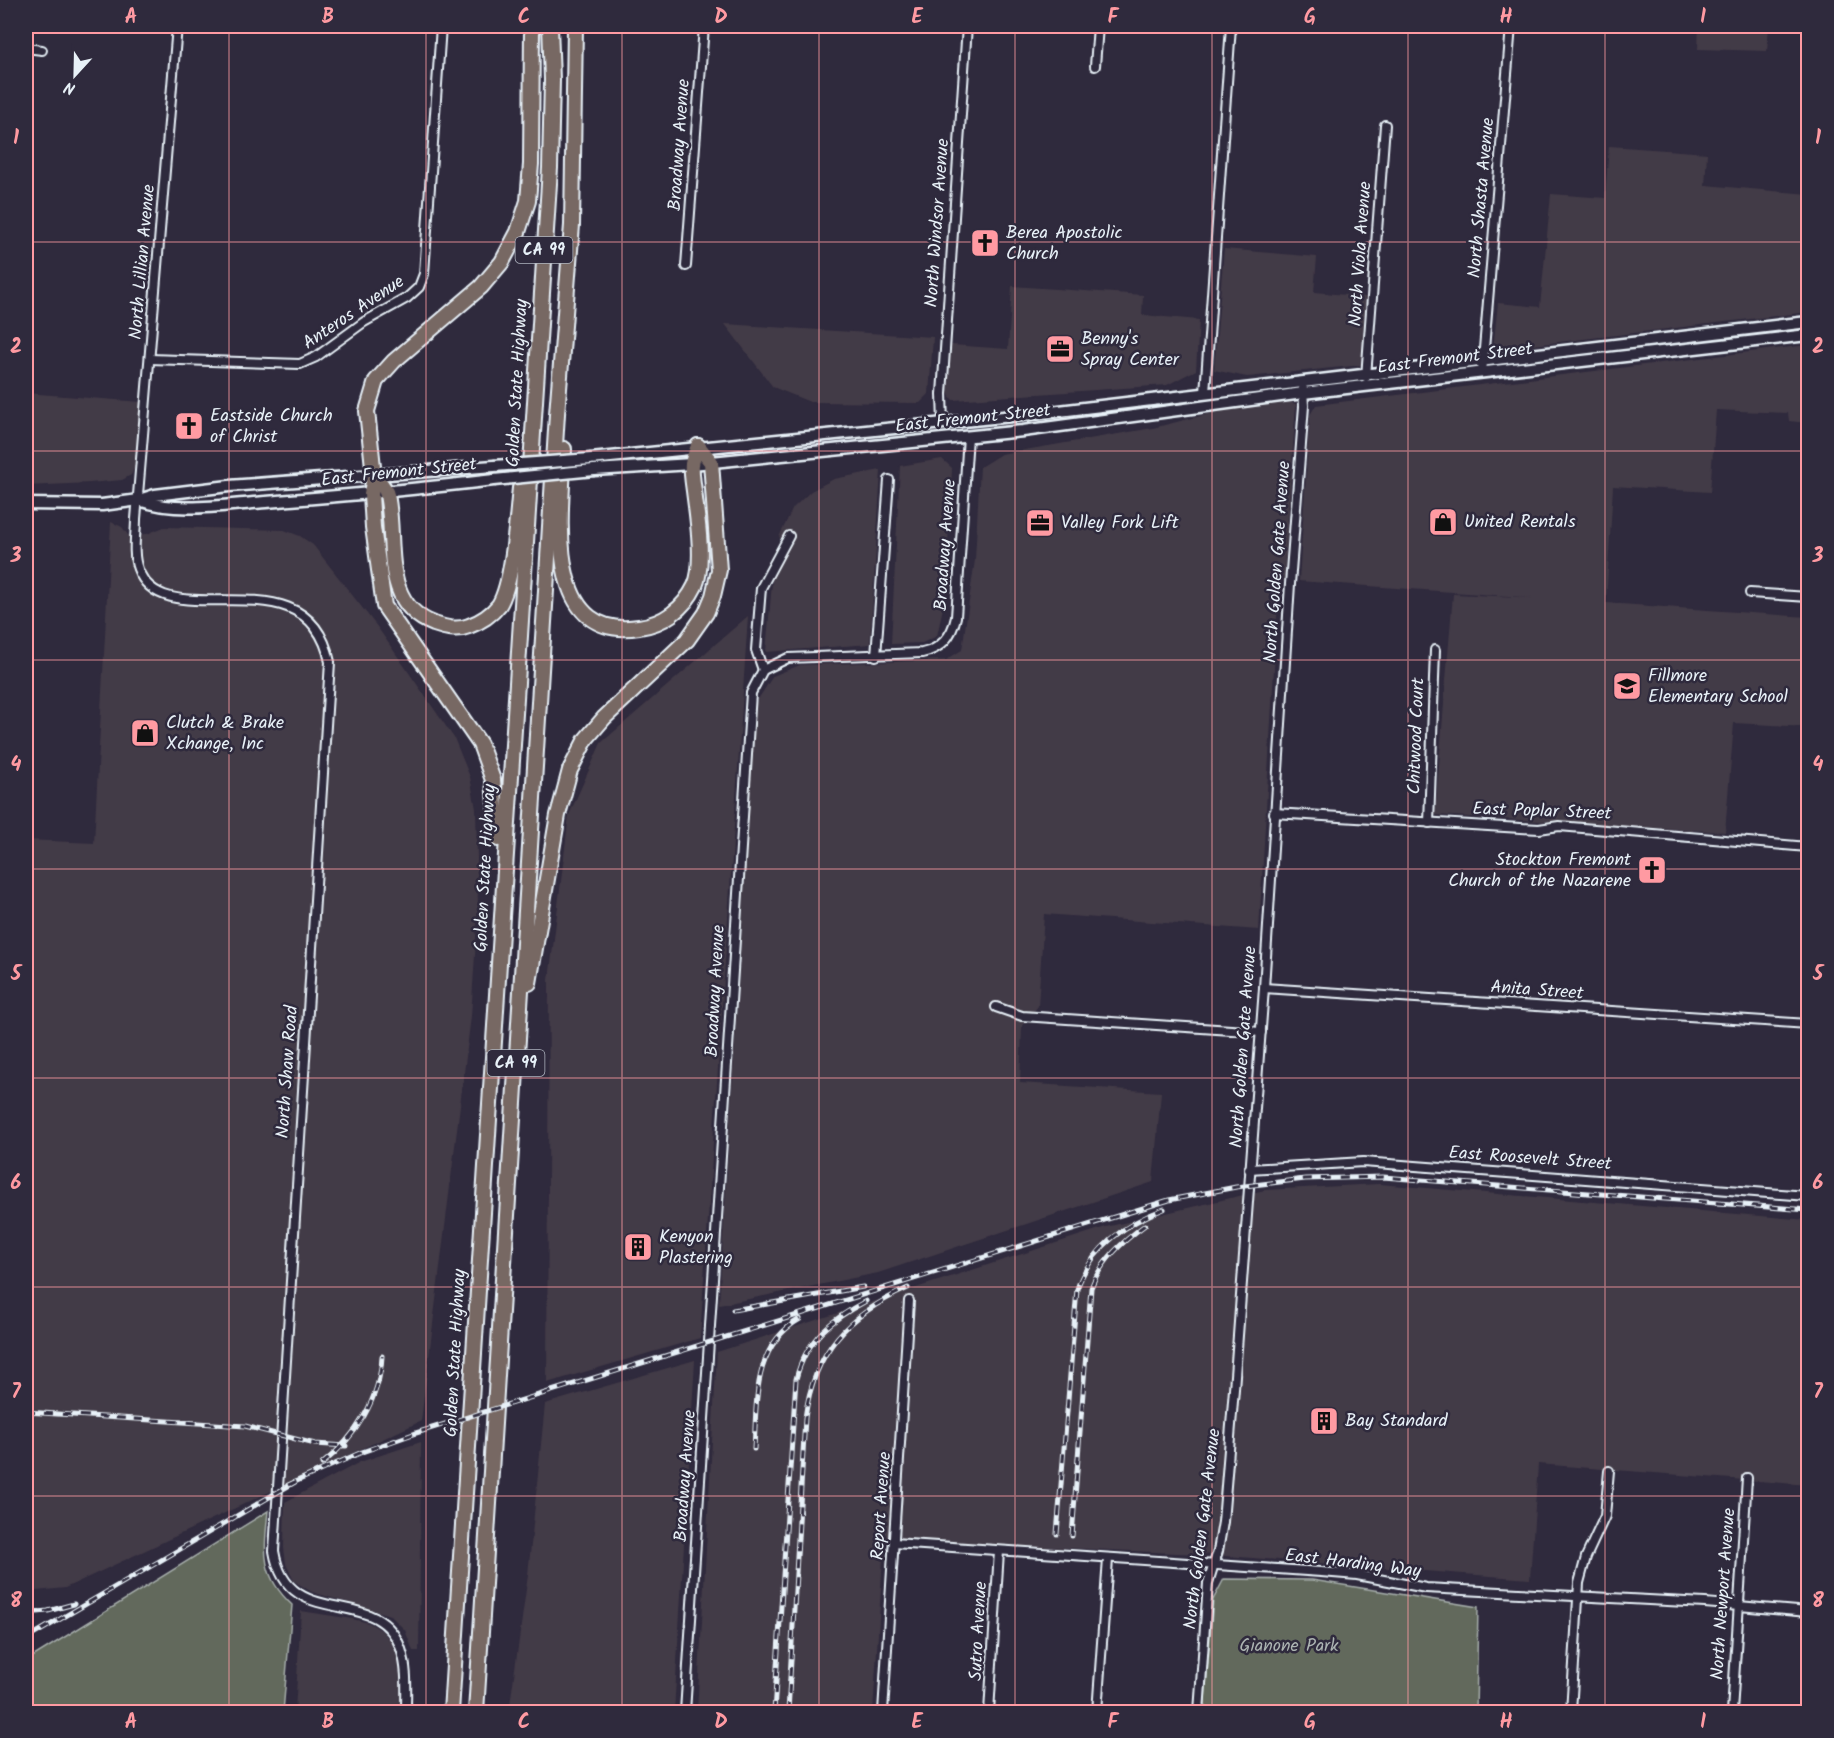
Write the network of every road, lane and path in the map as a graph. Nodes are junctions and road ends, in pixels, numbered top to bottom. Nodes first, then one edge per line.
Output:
1 (177, 26) edge
2 (441, 26) edge
3 (532, 26) edge
4 (550, 26) edge
5 (575, 26) edge
6 (704, 26) edge
7 (967, 26) edge
8 (1098, 26) edge
9 (1231, 26) edge
10 (1511, 26) edge
11 (26, 48) edge
12 (42, 50) dead end
13 (1095, 66) dead end
14 (1385, 125) dead end
15 (686, 266) dead end
16 (1809, 322) edge
17 (1809, 335) edge
18 (150, 359) junction
19 (1483, 360) junction
20 (1366, 373) junction
21 (1482, 373) junction
22 (1302, 381) junction
23 (1365, 386) junction
24 (1205, 393) junction
25 (1303, 393) junction
26 (557, 414) junction
27 (943, 424) junction
28 (968, 436) junction
29 (944, 439) junction
30 (698, 447) junction
31 (711, 462) junction
32 (592, 464) junction
33 (692, 464) junction
34 (531, 473) junction
35 (374, 476) junction
36 (889, 480) dead end
37 (387, 493) junction
38 (371, 494) junction
39 (139, 500) junction
40 (26, 504) edge
41 (789, 536) dead end
42 (1750, 594) dead end
43 (1809, 597) edge
44 (1435, 650) dead end
45 (876, 656) junction
46 (763, 670) junction
47 (1274, 813) junction
48 (1429, 823) junction
49 (1809, 847) edge
50 (500, 948) junction
51 (1264, 988) junction
52 (996, 1007) dead end
53 (1809, 1024) edge
54 (1261, 1032) junction
55 (518, 1041) junction
56 (1249, 1168) junction
57 (1809, 1197) edge
58 (909, 1301) dead end
59 (1609, 1471) dead end
60 (1747, 1478) dead end
61 (894, 1544) junction
62 (999, 1551) junction
63 (1108, 1558) junction
64 (1213, 1563) junction
65 (1578, 1596) junction
66 (1738, 1607) junction
67 (1809, 1612) edge
68 (406, 1713) edge
69 (451, 1713) edge
70 (476, 1713) edge
71 (686, 1713) edge
72 (883, 1713) edge
73 (989, 1713) edge
74 (1097, 1713) edge
75 (1199, 1713) edge
76 (1571, 1713) edge
77 (1732, 1713) edge

1 - 18 street, North Lillian Avenue
2 - 18 street, Anteros Avenue
3 - 35 highway
4 - 34 highway, Golden State Highway / CA 99
5 - 26 highway, CA 99
6 - 15 street, Broadway Avenue
7 - 27 street, North Windsor Avenue
8 - 13 street
9 - 24 street
10 - 19 street, North Shasta Avenue
11 - 12 street
14 - 20 street, North Viola Avenue
16 - 19 main road, East Fremont Street
17 - 21 main road, East Fremont Street
18 - 39 street, North Lillian Avenue
19 - 20 main road, East Fremont Street
19 - 21 street, North Shasta Avenue
20 - 22 main road, East Fremont Street
20 - 23 street, North Viola Avenue
21 - 23 main road, East Fremont Street
22 - 24 main road, East Fremont Street
22 - 25 street, North Golden Gate Avenue
23 - 25 main road, East Fremont Street
24 - 27 main road, East Fremont Street
25 - 28 main road, East Fremont Street
25 - 47 street, North Golden Gate Avenue
26 - 33 highway
26 - 55 highway, CA 99
27 - 29 main road
27 - 30 main road, East Fremont Street
28 - 29 main road, East Fremont Street
28 - 45 street, Broadway Avenue
29 - 31 main road, East Fremont Street
30 - 31 highway
30 - 32 main road, East Fremont Street
30 - 33 highway
31 - 33 main road, East Fremont Street
31 - 55 highway
32 - 33 main road, East Fremont Street
32 - 35 main road, East Fremont Street, bridge
32 - 37 main road, East Fremont Street, bridge
34 - 37 highway
34 - 50 highway, Golden State Highway / CA 99
35 - 37 highway
35 - 38 highway
35 - 39 main road, East Fremont Street
36 - 45 street
37 - 38 main road, East Fremont Street
38 - 39 main road, East Fremont Street
38 - 50 highway
39 - 40 main road, East Fremont Street
39 - 68 street, North Shaw Road
41 - 46 street
42 - 43 street
44 - 48 street, Chitwood Court
45 - 46 street, Broadway Avenue
46 - 71 street, Broadway Avenue
47 - 48 street, East Poplar Street
47 - 51 street, North Golden Gate Avenue
48 - 49 street, East Poplar Street
50 - 69 highway, Golden State Highway / CA 99
51 - 53 street, Anita Street
51 - 54 street, North Golden Gate Avenue
52 - 54 street
54 - 56 street, North Golden Gate Avenue
55 - 70 highway, CA 99
56 - 57 street, East Roosevelt Street
56 - 64 street, North Golden Gate Avenue
58 - 61 street, Report Avenue
59 - 65 street
60 - 66 street, North Newport Avenue
61 - 62 street, East Harding Way
61 - 72 street, Report Avenue
62 - 63 street, East Harding Way
62 - 73 street, Sutro Avenue
63 - 64 street, East Harding Way
63 - 74 street
64 - 65 street, East Harding Way
64 - 75 street, North Golden Gate Avenue
65 - 66 street, East Harding Way
65 - 76 street
66 - 67 street, East Harding Way
66 - 77 street, North Newport Avenue

